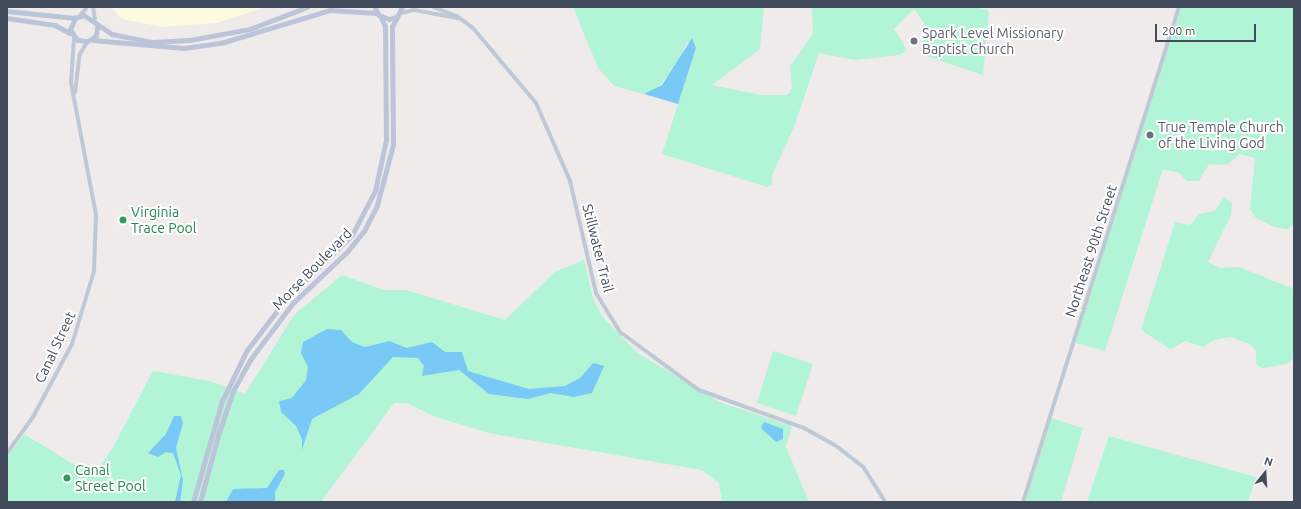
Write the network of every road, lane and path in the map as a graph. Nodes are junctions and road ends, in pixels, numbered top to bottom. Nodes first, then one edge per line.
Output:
1 (87, 7) edge
2 (93, 7) edge
3 (307, 7) edge
4 (375, 7) edge
5 (402, 7) edge
6 (434, 7) edge
7 (1180, 7) edge
8 (7, 11) edge
9 (379, 15) junction
10 (399, 15) junction
11 (80, 16) junction
12 (7, 18) edge
13 (75, 18) junction
14 (94, 19) junction
15 (464, 20) junction
16 (98, 26) junction
17 (73, 36) junction
18 (93, 40) junction
19 (87, 42) junction
20 (71, 71) junction
21 (77, 72) junction
22 (75, 98) junction
23 (7, 454) edge
24 (193, 502) edge
25 (200, 502) edge
26 (885, 502) edge
27 (1023, 502) edge

1 - 11 street
2 - 14 street
3 - 16 main road
4 - 9 main road, Morse Boulevard
5 - 10 main road, Morse Boulevard
6 - 15 street, Stillwater Trail
7 - 27 street, Northeast 90th Street
8 - 13 main road
9 - 10 main road
9 - 18 main road
9 - 24 main road, Morse Boulevard
10 - 15 street
10 - 25 main road, Morse Boulevard
11 - 13 main road
11 - 14 main road
12 - 17 main road
13 - 17 main road
14 - 16 main road
15 - 26 street, Stillwater Trail
16 - 18 main road
17 - 19 main road
17 - 20 street, Canal Street
18 - 19 main road
19 - 21 street, Canal Street
20 - 21 street
20 - 22 street, Canal Street
21 - 22 street, Canal Street
22 - 23 street, Canal Street

